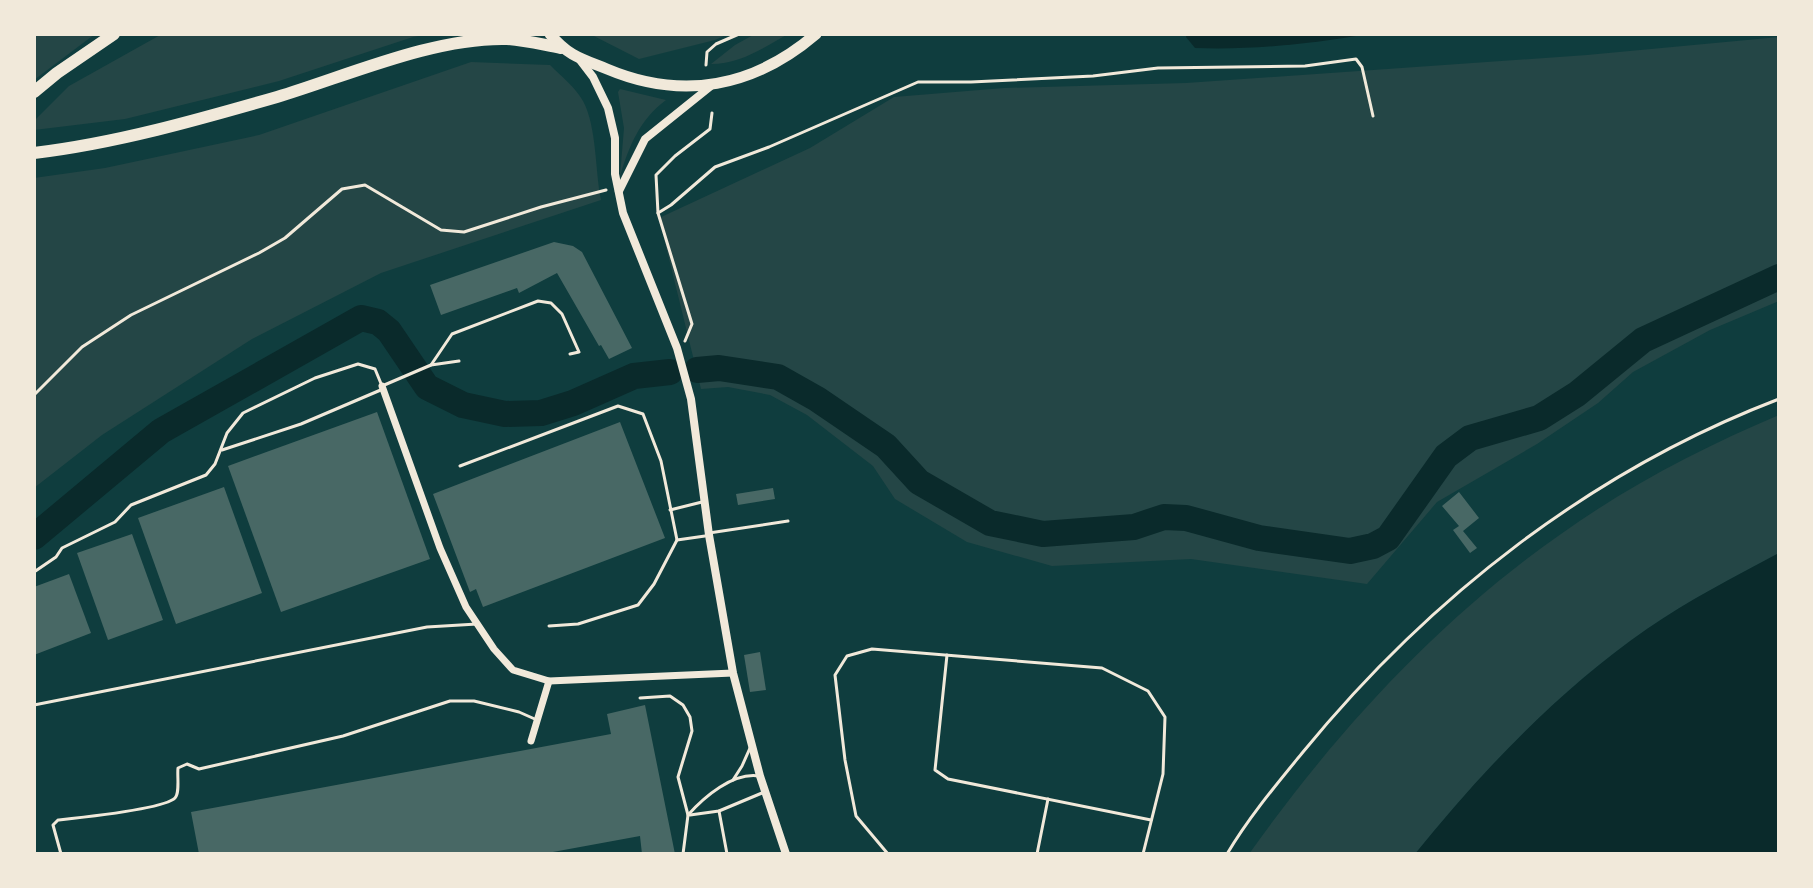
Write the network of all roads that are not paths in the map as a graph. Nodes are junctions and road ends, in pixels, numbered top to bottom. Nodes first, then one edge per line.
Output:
1 (114, 34) edge
2 (550, 34) edge
3 (816, 34) edge
4 (561, 48) junction
5 (579, 59) junction
6 (711, 86) junction
7 (34, 92) edge
8 (34, 153) edge
9 (618, 189) junction
10 (570, 354) dead end
11 (459, 361) dead end
12 (431, 365) junction
13 (382, 388) junction
14 (1779, 399) edge
15 (220, 451) junction
16 (460, 466) dead end
17 (705, 502) junction
18 (670, 510) junction
19 (788, 521) dead end
20 (709, 534) junction
21 (677, 540) junction
22 (34, 572) edge
23 (477, 624) junction
24 (549, 626) dead end
25 (947, 655) junction
26 (733, 673) junction
27 (549, 681) junction
28 (640, 698) dead end
29 (34, 705) edge
30 (537, 720) junction
31 (531, 741) dead end
32 (751, 744) junction
33 (760, 776) junction
34 (730, 782) junction
35 (766, 792) junction
36 (1048, 799) junction
37 (719, 811) junction
38 (688, 815) junction
39 (1151, 820) junction
40 (61, 854) edge
41 (683, 854) edge
42 (727, 854) edge
43 (786, 854) edge
44 (888, 854) edge
45 (1037, 854) edge
46 (1143, 854) edge
47 (1227, 854) edge

1 - 7 highway
2 - 4 highway
3 - 6 highway
4 - 5 highway
4 - 8 highway
5 - 6 highway
5 - 9 street
6 - 9 street
9 - 17 street
10 - 12 lane
11 - 12 lane
12 - 13 lane
13 - 15 lane
13 - 15 lane
13 - 23 street
14 - 47 lane
15 - 22 lane
16 - 18 lane
17 - 18 lane
17 - 20 street
18 - 21 lane
19 - 20 lane
20 - 21 lane
20 - 26 street
21 - 24 lane
23 - 27 street
23 - 29 lane
25 - 36 lane
25 - 39 lane
25 - 44 lane
26 - 27 street
26 - 32 street
27 - 30 street
28 - 38 lane
30 - 31 street
30 - 40 lane
32 - 33 street
32 - 34 lane
33 - 34 lane
33 - 35 street
34 - 38 lane
35 - 37 lane
35 - 43 street
36 - 39 lane
36 - 45 lane
37 - 38 lane
37 - 42 lane
38 - 41 lane
39 - 46 lane

